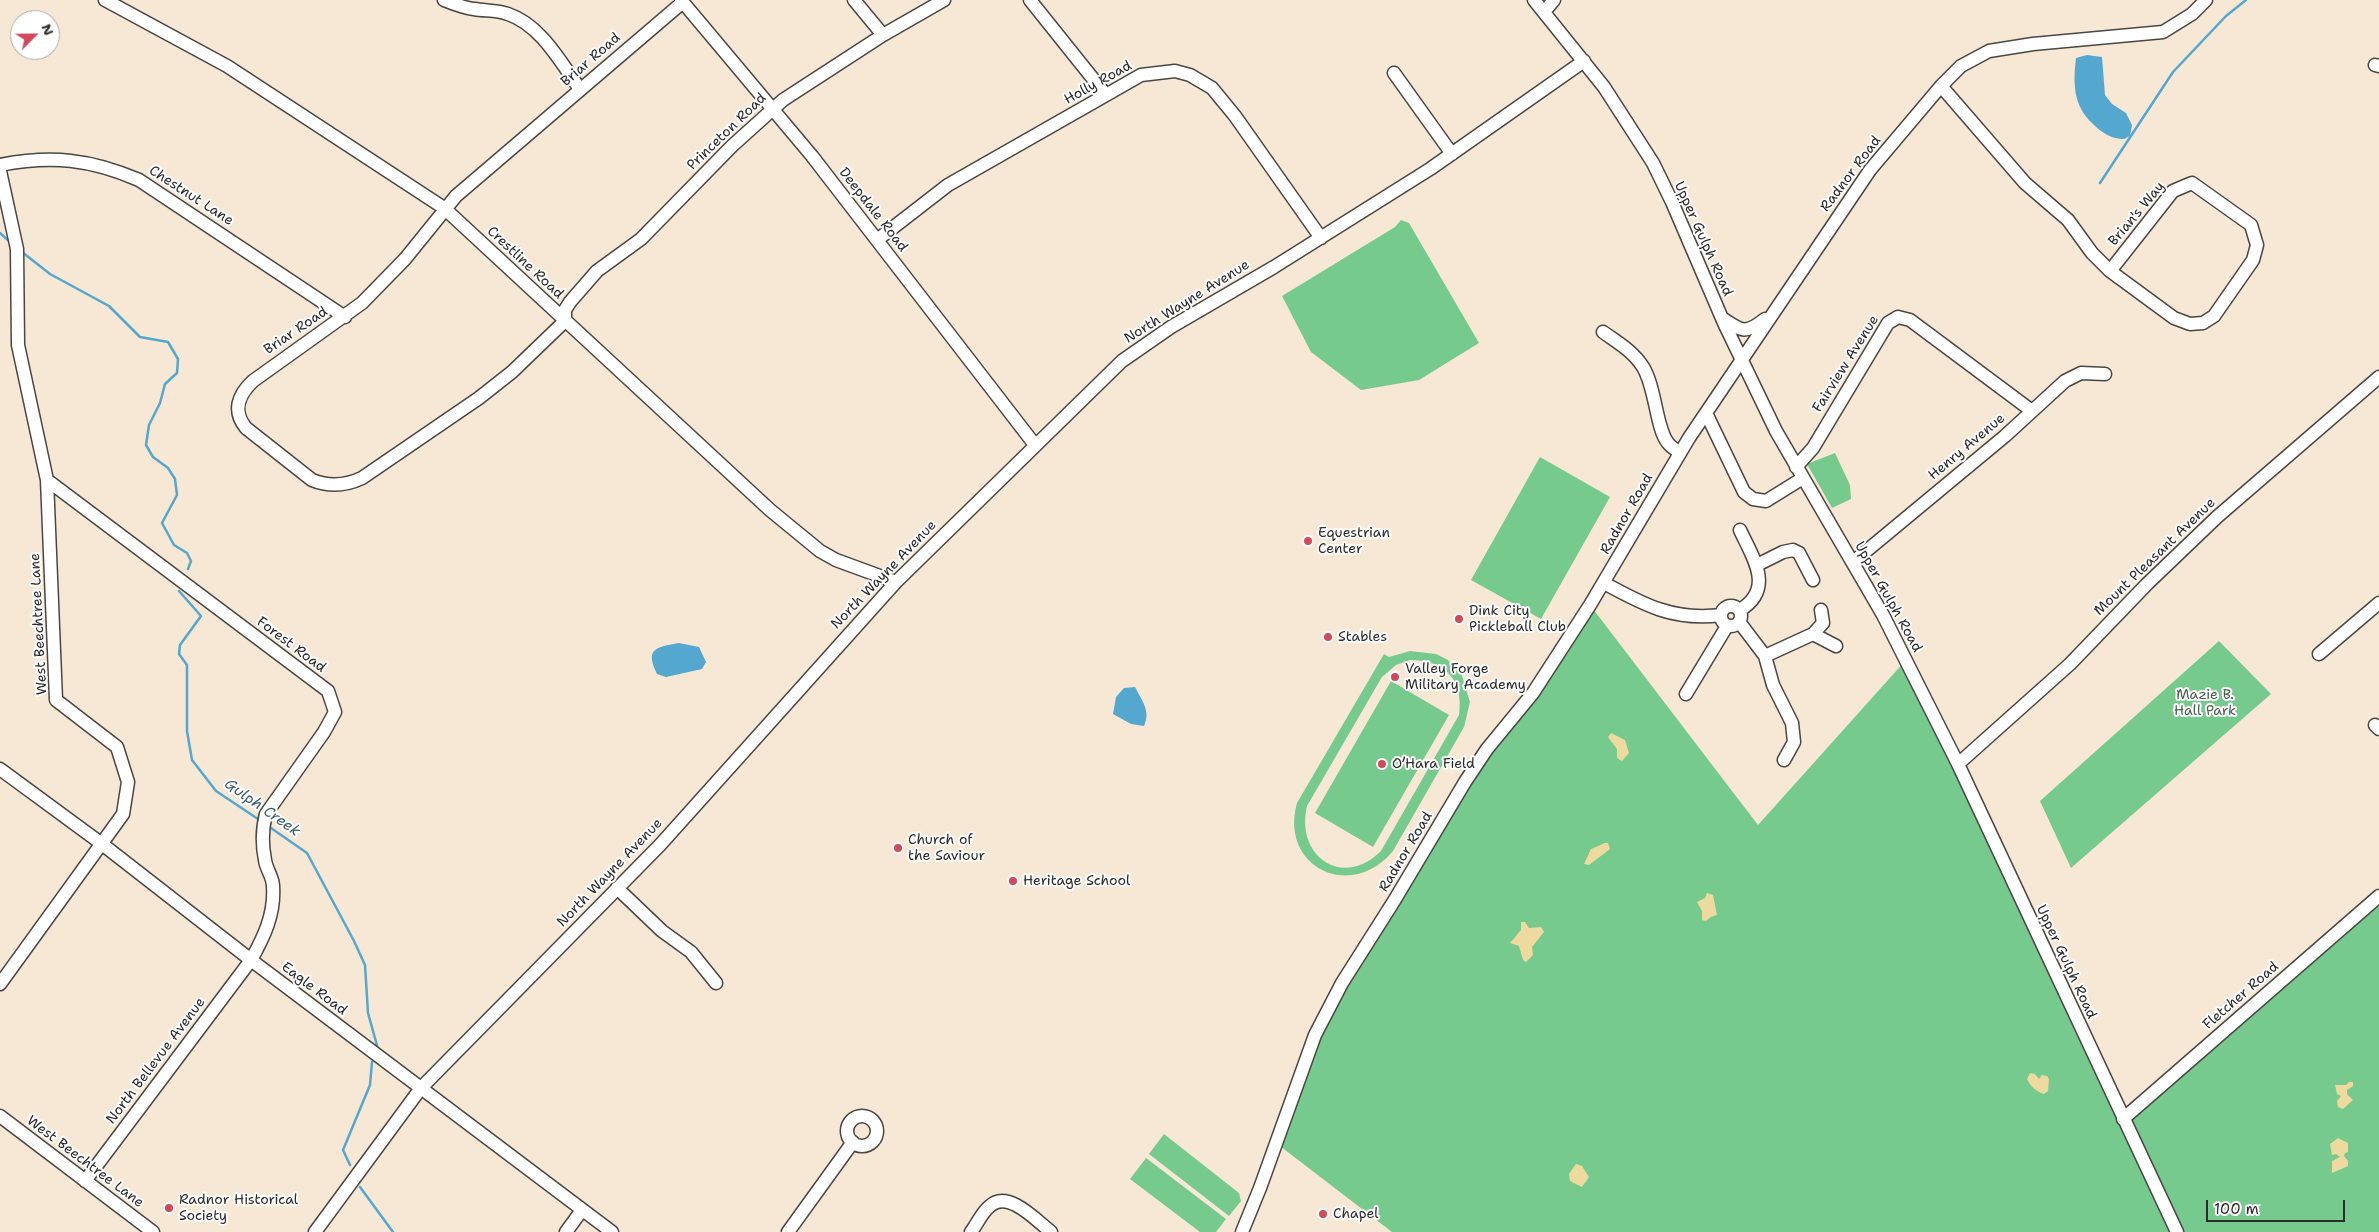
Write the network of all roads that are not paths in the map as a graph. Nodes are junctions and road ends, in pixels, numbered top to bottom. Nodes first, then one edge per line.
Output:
1 (105, 0) edge
2 (444, 0) edge
3 (854, 0) edge
4 (944, 0) edge
5 (1030, 0) edge
6 (1534, 0) edge
7 (1554, 0) edge
8 (2206, 0) edge
9 (682, 1) edge
10 (1544, 12) junction
11 (883, 35) junction
12 (1584, 61) junction
13 (1394, 73) dead end
14 (1941, 86) junction
15 (580, 89) junction
16 (1106, 95) junction
17 (772, 110) junction
18 (1452, 154) junction
19 (0, 165) edge
20 (0, 171) edge
21 (444, 208) junction
22 (1321, 238) junction
23 (877, 240) junction
24 (2110, 271) junction
25 (1771, 315) junction
26 (344, 317) junction
27 (1722, 318) junction
28 (565, 321) junction
29 (1603, 332) dead end
30 (1741, 358) junction
31 (2105, 374) dead end
32 (2379, 377) edge
33 (2032, 411) junction
34 (1706, 412) junction
35 (1035, 445) junction
36 (1680, 453) junction
37 (1800, 473) junction
38 (47, 480) junction
39 (1740, 530) dead end
40 (1853, 562) junction
41 (1757, 565) junction
42 (1813, 580) dead end
43 (896, 582) junction
44 (1604, 583) junction
45 (2379, 603) edge
46 (1740, 610) junction
47 (1821, 610) dead end
48 (1729, 621) junction
49 (1813, 634) junction
50 (1836, 646) dead end
51 (2319, 654) dead end
52 (1765, 656) junction
53 (1686, 694) dead end
54 (1784, 760) dead end
55 (1958, 764) junction
56 (0, 769) edge
57 (102, 844) junction
58 (617, 888) junction
59 (2379, 896) edge
60 (251, 960) junction
61 (716, 983) dead end
62 (0, 984) edge
63 (420, 1088) junction
64 (0, 1116) edge
65 (2123, 1119) junction
66 (853, 1142) dead end
67 (85, 1181) junction
68 (582, 1210) junction
69 (153, 1232) edge
70 (315, 1232) edge
71 (566, 1232) edge
72 (612, 1232) edge
73 (788, 1232) edge
74 (971, 1232) edge
75 (1051, 1232) edge
76 (1242, 1232) edge
77 (2177, 1232) edge

1 - 21 street, Crestline Road
2 - 15 street
3 - 11 street
4 - 11 street, Princeton Road
5 - 16 street
6 - 10 street, Upper Gulph Road
7 - 10 street
8 - 14 street, Radnor Road
9 - 15 street, Briar Road
9 - 17 street, Deepdale Road
10 - 12 street, Upper Gulph Road
11 - 17 street, Princeton Road
12 - 18 street, North Wayne Avenue
12 - 27 street, Upper Gulph Road
13 - 18 street
14 - 24 street, Brian's Way
14 - 25 street, Radnor Road
15 - 21 street, Briar Road
16 - 22 street, Holly Road
16 - 23 street, Holly Road
17 - 23 street, Deepdale Road
17 - 28 street, Princeton Road
18 - 22 street, North Wayne Avenue
19 - 26 street, Chestnut Lane
20 - 38 street, West Beechtree Lane
21 - 26 street, Briar Road
21 - 28 street, Crestline Road
22 - 35 street, North Wayne Avenue
23 - 35 street, Deepdale Road
24 - 24 street, Brian's Way
25 - 27 street
25 - 30 street, Radnor Road
26 - 28 street, Briar Road
27 - 30 street, Upper Gulph Road
28 - 43 street, Crestline Road
29 - 36 street
30 - 34 street, Radnor Road
30 - 37 street, Upper Gulph Road
31 - 33 street, Henry Avenue
32 - 55 street, Mount Pleasant Avenue
33 - 37 street, Fairview Avenue
33 - 40 street, Henry Avenue
34 - 36 street, Radnor Road
34 - 37 street, Fairview Avenue
35 - 43 street, North Wayne Avenue
36 - 44 street, Radnor Road
37 - 40 street, Upper Gulph Road
38 - 57 street, West Beechtree Lane
38 - 60 street, Forest Road
39 - 41 street
40 - 55 street, Upper Gulph Road
41 - 42 street
41 - 46 street
43 - 58 street, North Wayne Avenue
44 - 48 street
44 - 76 street, Radnor Road
45 - 51 street
46 - 48 street
46 - 48 street
47 - 49 street
48 - 52 street
48 - 53 street
49 - 50 street
49 - 52 street
52 - 54 street
55 - 65 street, Upper Gulph Road
56 - 57 street, Eagle Road
57 - 60 street, Eagle Road
57 - 62 street, West Beechtree Lane
58 - 61 street
58 - 63 street, North Wayne Avenue
59 - 65 street, Fletcher Road
60 - 63 street, Eagle Road
60 - 67 street, North Bellevue Avenue
63 - 68 street, Eagle Road
63 - 70 street, North Wayne Avenue
64 - 67 street, West Beechtree Lane
65 - 77 street, Upper Gulph Road
66 - 73 street
67 - 69 street, West Beechtree Lane
68 - 71 street
68 - 72 street, Eagle Road
74 - 75 street

